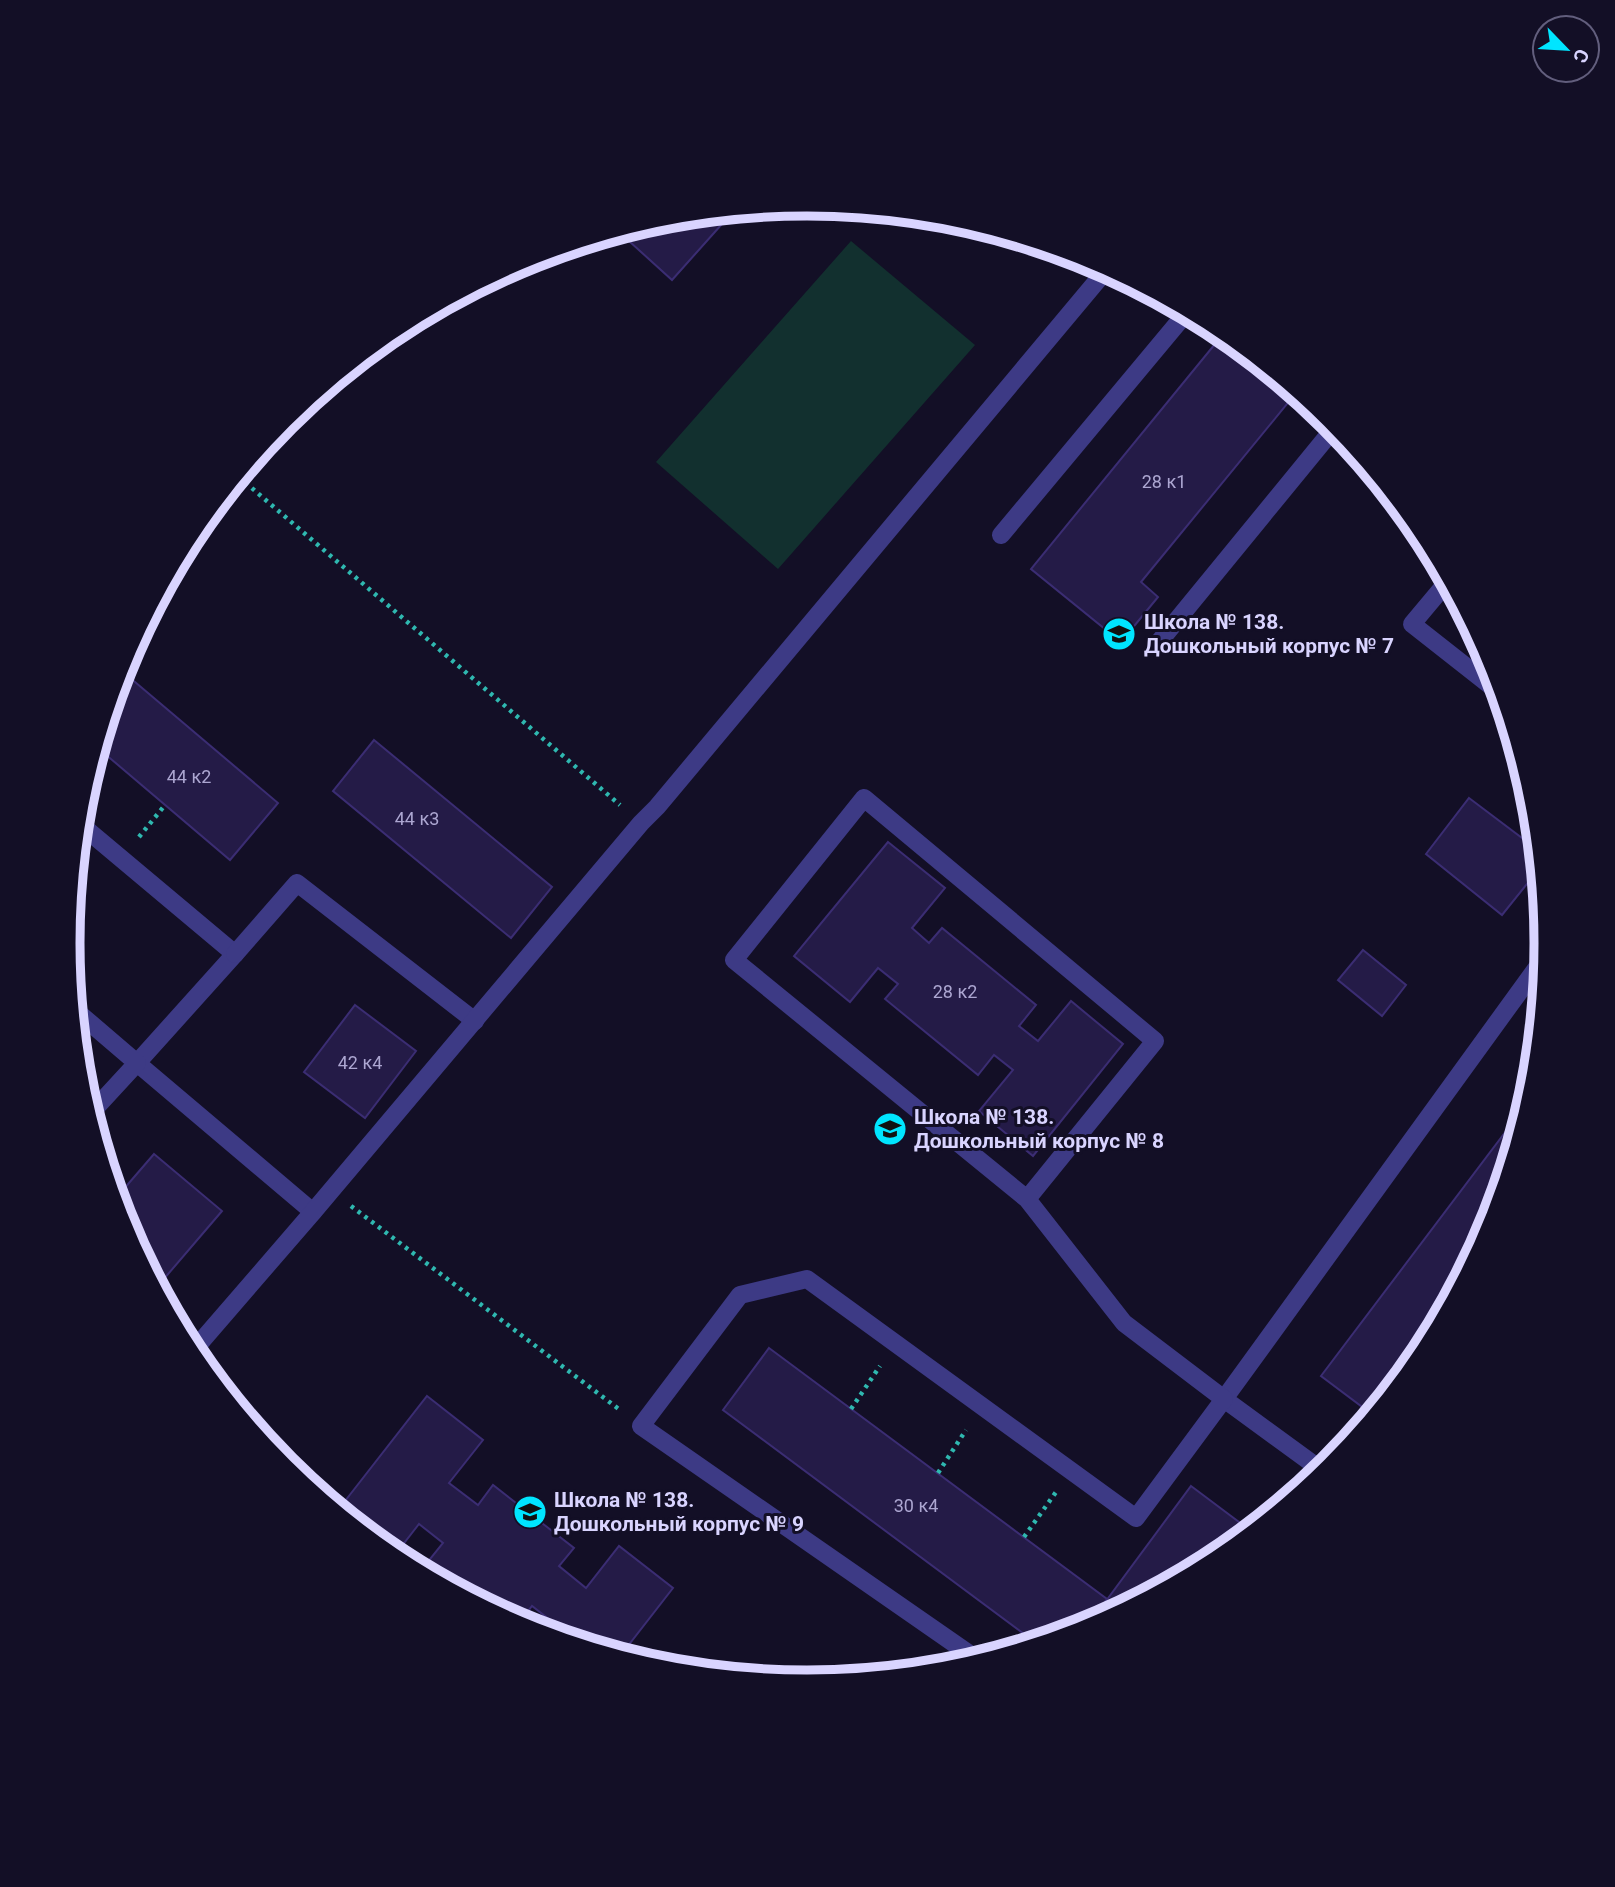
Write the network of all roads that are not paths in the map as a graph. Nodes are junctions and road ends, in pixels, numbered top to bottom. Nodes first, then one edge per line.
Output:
1 (1100, 278) edge
2 (1180, 320) edge
3 (1328, 436) edge
4 (1001, 535) dead end
5 (1442, 589) edge
6 (1159, 642) dead end
7 (1485, 682) edge
8 (90, 832) edge
9 (235, 954) junction
10 (1533, 973) edge
11 (85, 1018) edge
12 (475, 1021) junction
13 (137, 1063) junction
14 (99, 1105) edge
15 (1027, 1199) junction
16 (313, 1212) junction
17 (200, 1343) edge
18 (1224, 1399) junction
19 (1314, 1465) edge
20 (967, 1653) edge

1 - 12 lane
2 - 4 lane
3 - 6 lane
5 - 7 lane
8 - 9 lane
9 - 12 lane
9 - 13 lane
10 - 18 lane
11 - 13 lane
12 - 16 lane
13 - 14 lane
13 - 16 lane
15 - 15 lane
15 - 18 lane
16 - 17 lane
18 - 19 lane
18 - 20 lane

